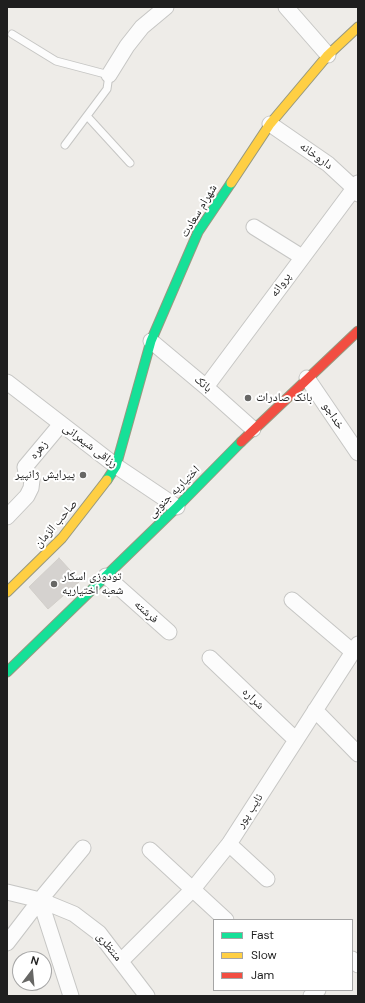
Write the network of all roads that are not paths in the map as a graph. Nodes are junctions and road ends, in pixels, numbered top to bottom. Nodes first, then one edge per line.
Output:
1 (166, 7) edge
2 (286, 7) edge
3 (358, 27) edge
4 (12, 34) dead end
5 (328, 55) junction
6 (109, 75) junction
7 (87, 116) junction
8 (270, 124) junction
9 (65, 145) dead end
10 (130, 163) dead end
11 (357, 188) edge
12 (254, 227) dead end
13 (302, 257) junction
14 (358, 331) edge
15 (151, 341) junction
16 (308, 378) junction
17 (7, 382) edge
18 (206, 387) junction
19 (61, 424) junction
20 (253, 429) junction
21 (358, 453) edge
22 (116, 466) junction
23 (176, 507) junction
24 (7, 517) edge
25 (106, 576) junction
26 (7, 592) edge
27 (292, 600) dead end
28 (169, 632) dead end
29 (356, 648) edge
30 (210, 658) dead end
31 (7, 672) edge
32 (315, 710) junction
33 (296, 740) junction
34 (358, 754) edge
35 (230, 844) junction
36 (82, 848) dead end
37 (150, 850) dead end
38 (267, 879) dead end
39 (194, 889) junction
40 (7, 892) edge
41 (40, 900) junction
42 (225, 919) edge
43 (7, 943) edge
44 (121, 961) junction
45 (71, 996) edge
46 (147, 996) edge

1 - 6 street
2 - 5 street
3 - 5 street, شهرام سعادت
4 - 6 lane
5 - 8 street, شهرام سعادت
6 - 7 lane
7 - 9 lane
7 - 10 lane
8 - 11 street, داروخانه
8 - 15 street, شهرام سعادت
11 - 13 street, پروانه
12 - 13 street
13 - 18 street, پروانه
14 - 16 street, اختیاریه جنوبی
15 - 18 street, بانک
15 - 22 street, شهرام سعادت
16 - 20 street, اختیاریه جنوبی
16 - 21 street, خداجو
17 - 19 street, رزاقی شیمرانی
18 - 20 street, بانک
19 - 22 street, رزاقی شیمرانی
19 - 24 street, زهره
20 - 23 street, اختیاریه جنوبی
22 - 23 street, رزاقی شیمرانی
22 - 26 street, صاحب الزمان
23 - 25 street, اختیاریه جنوبی
25 - 28 street, فرشته
25 - 31 street, اختیاریه جنوبی
27 - 29 street
29 - 32 street, نایب پور
30 - 33 street, شراره
32 - 33 street, نایب پور
32 - 34 street
33 - 35 street, نایب پور
35 - 38 street
35 - 39 street, نایب پور
36 - 41 street
37 - 39 street
39 - 42 street
39 - 44 street, نایب پور
40 - 41 street, منتظری
41 - 43 street
41 - 44 street, منتظری
41 - 45 street
44 - 46 street, منتظری

